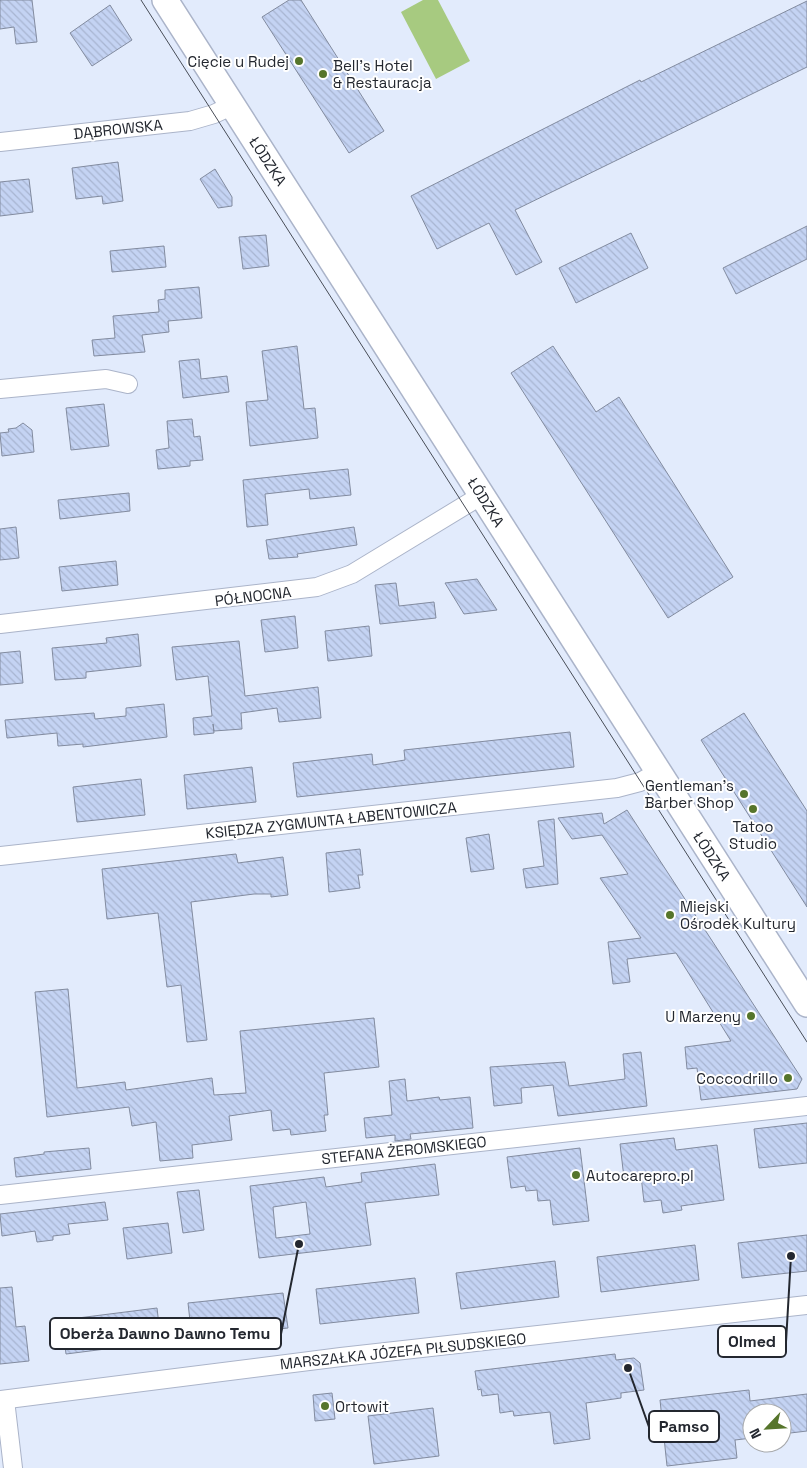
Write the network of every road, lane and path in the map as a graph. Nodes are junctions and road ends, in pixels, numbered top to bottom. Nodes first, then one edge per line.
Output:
1 (166, 0) edge
2 (233, 105) junction
3 (0, 142) edge
4 (128, 384) dead end
5 (0, 389) edge
6 (482, 494) junction
7 (0, 624) edge
8 (658, 772) junction
9 (0, 856) edge
10 (807, 1004) edge
11 (807, 1106) edge
12 (0, 1194) edge
13 (807, 1305) edge
14 (2, 1400) edge
15 (13, 1468) edge

1 - 2 main road, ŁÓDZKA
2 - 3 street, DĄBROWSKA
2 - 6 main road, ŁÓDZKA
4 - 5 street
6 - 7 street, PÓŁNOCNA
6 - 8 main road, ŁÓDZKA
8 - 9 street, KSIĘDZA ZYGMUNTA ŁABENTOWICZA
8 - 10 main road, ŁÓDZKA
11 - 12 street, STEFANA ŻEROMSKIEGO
13 - 14 street, MARSZAŁKA JÓZEFA PIŁSUDSKIEGO
14 - 15 street

